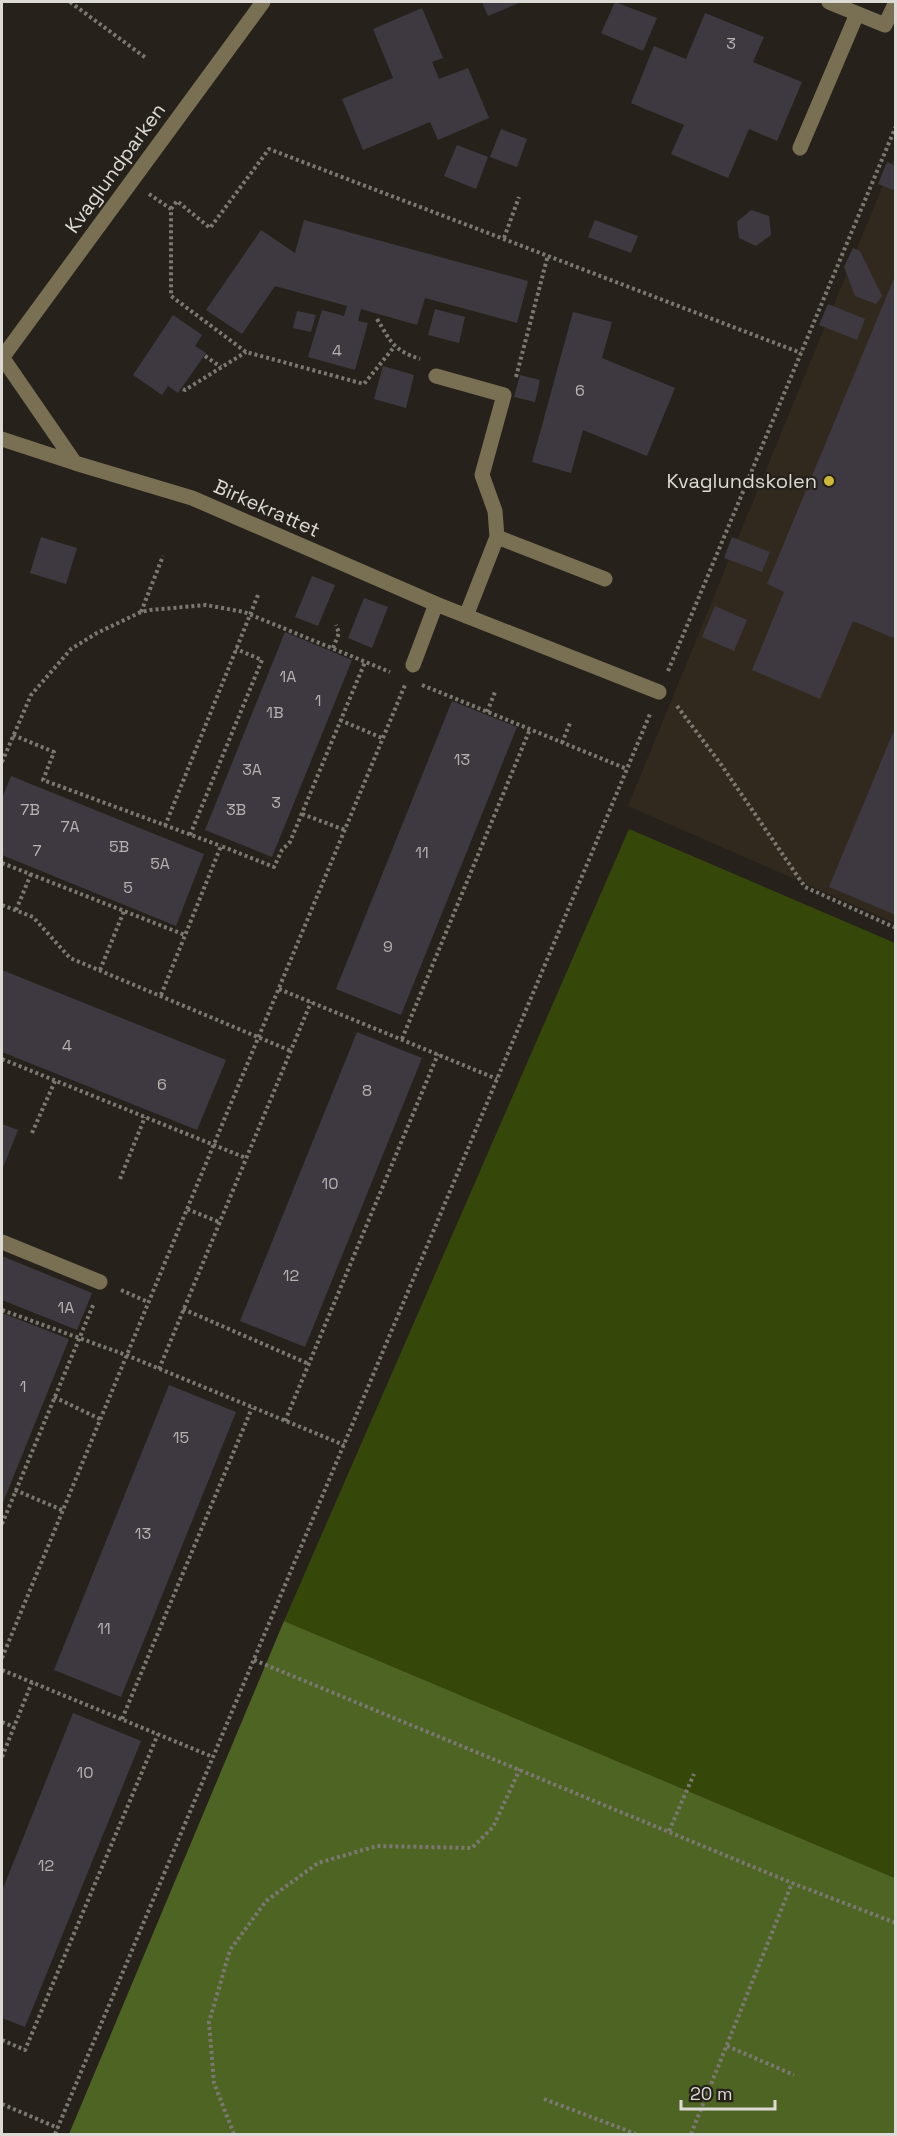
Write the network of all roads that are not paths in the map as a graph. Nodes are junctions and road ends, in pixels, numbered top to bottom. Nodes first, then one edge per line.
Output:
1 (263, 2) edge
2 (829, 2) edge
3 (896, 2) edge
4 (857, 14) junction
5 (890, 23) edge
6 (800, 148) dead end
7 (2, 358) edge
8 (436, 376) road end
9 (2, 439) edge
10 (75, 462) junction
11 (497, 537) junction
12 (605, 579) dead end
13 (436, 604) junction
14 (466, 616) junction
15 (410, 672) road end
16 (659, 692) road end
17 (2, 1242) edge
18 (102, 1282) road end

1 - 7 street, Kvaglundparken
2 - 4 street
3 - 5 street
4 - 5 street
4 - 6 street
7 - 10 street
8 - 11 street
9 - 10 street, Birkekrattet
10 - 13 street, Birkekrattet
11 - 12 street
11 - 14 street
13 - 14 street, Birkekrattet
13 - 15 street
14 - 16 street, Birkekrattet
17 - 18 street

